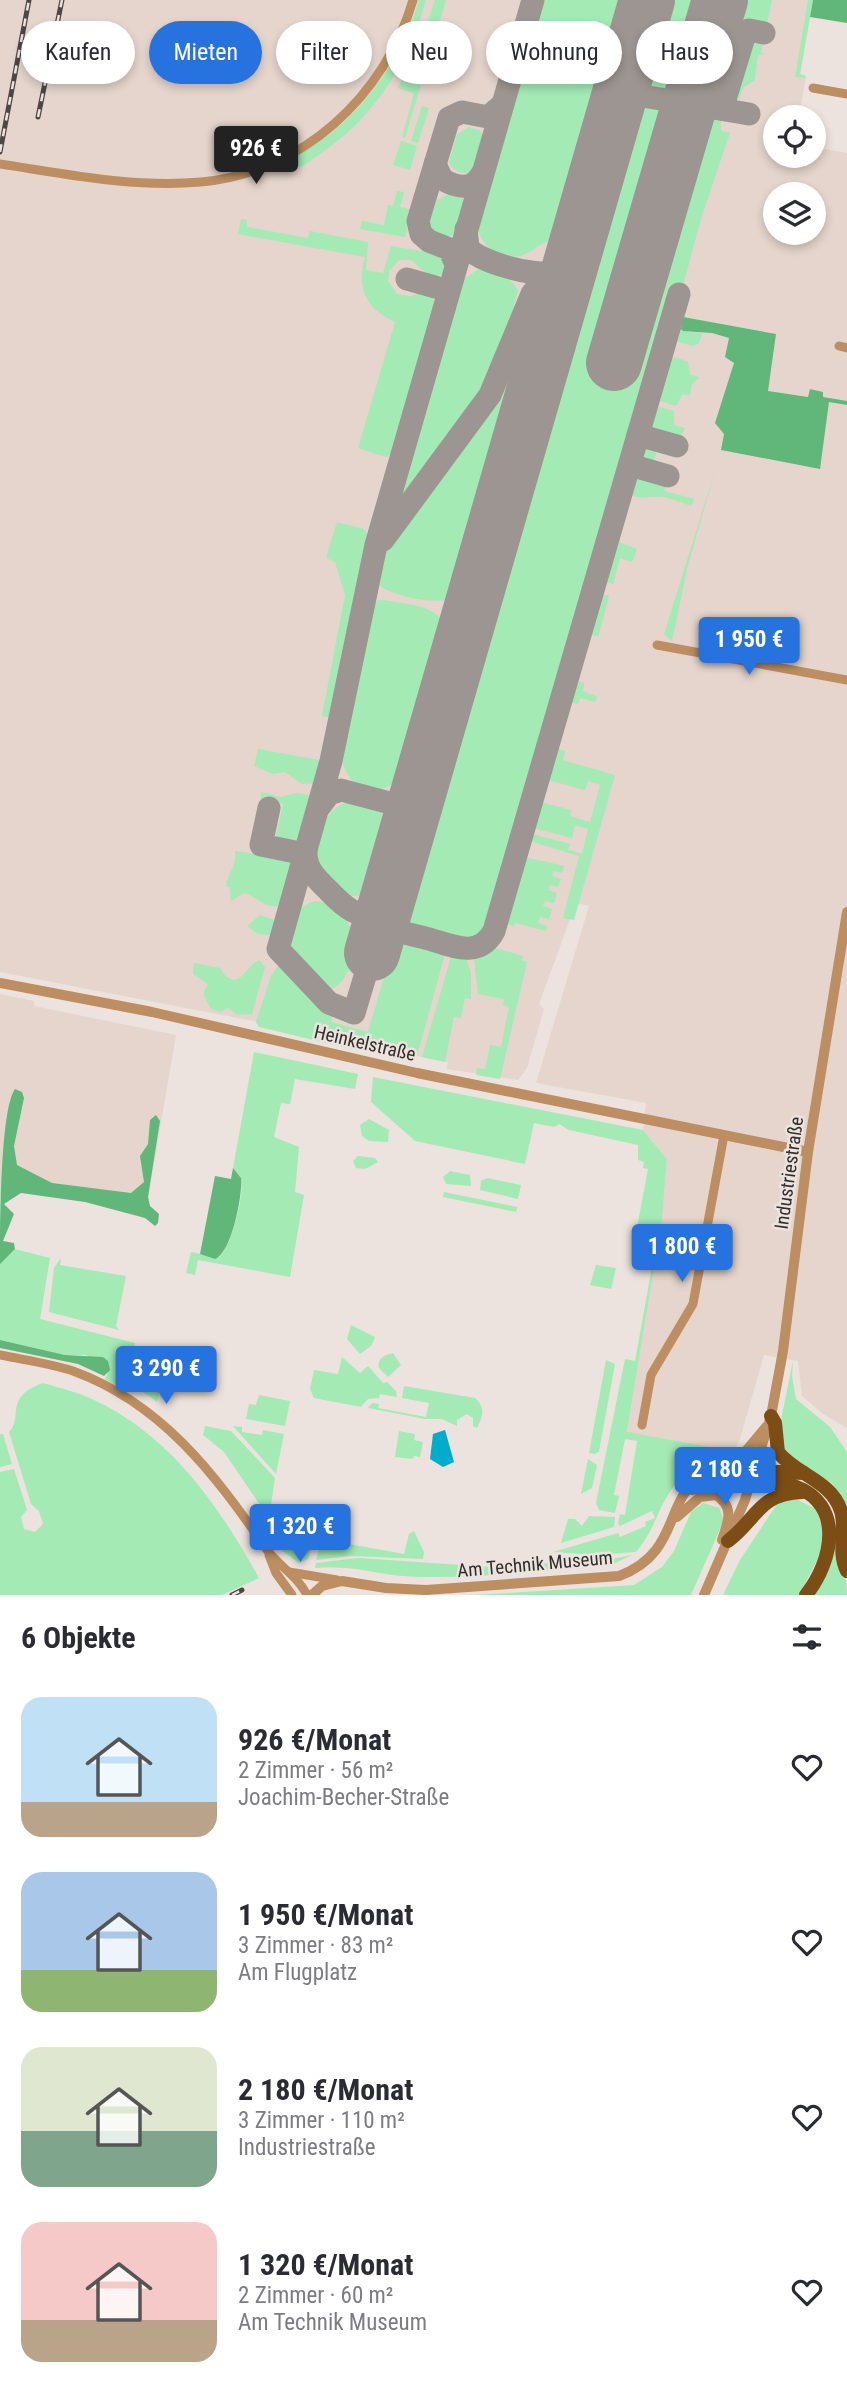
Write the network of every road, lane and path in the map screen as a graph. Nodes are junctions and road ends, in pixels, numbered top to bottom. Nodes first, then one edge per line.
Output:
1 (413, 0) edge
2 (813, 88) dead end
3 (847, 94) edge
4 (0, 164) edge
5 (657, 645) dead end
6 (847, 680) edge
7 (847, 912) edge
8 (0, 983) edge
9 (724, 1135) junction
10 (808, 1152) junction
11 (0, 1355) edge
12 (769, 1420) junction
13 (642, 1425) dead end
14 (721, 1472) junction
15 (805, 1473) junction
16 (753, 1477) junction
17 (686, 1492) junction
18 (806, 1492) junction
19 (672, 1521) junction
20 (728, 1541) junction
21 (267, 1550) junction
22 (720, 1559) junction
23 (286, 1570) junction
24 (847, 1571) edge
25 (342, 1581) junction
26 (292, 1595) edge
27 (309, 1595) edge
28 (704, 1595) edge
29 (806, 1595) edge

1 - 4 street
2 - 3 street
5 - 6 street
7 - 10 street, Industriestraße
8 - 9 street, Heinkelstraße
9 - 10 street, Heinkelstraße
9 - 13 street
10 - 12 street, Industriestraße
11 - 21 street
12 - 14 street
12 - 15 main road
12 - 16 street, Industriestraße
14 - 16 street
14 - 17 street
15 - 16 main road
15 - 24 main road
16 - 17 street
16 - 18 main road
16 - 20 street, Industriestraße
17 - 19 street, Am Technik Museum
18 - 20 main road
18 - 29 main road
19 - 22 street
19 - 25 street, Am Technik Museum
20 - 22 street, Industriestraße
21 - 23 street
21 - 26 street
22 - 28 street, Industriestraße
23 - 25 street, Am Technik Museum
23 - 27 street
25 - 27 street

